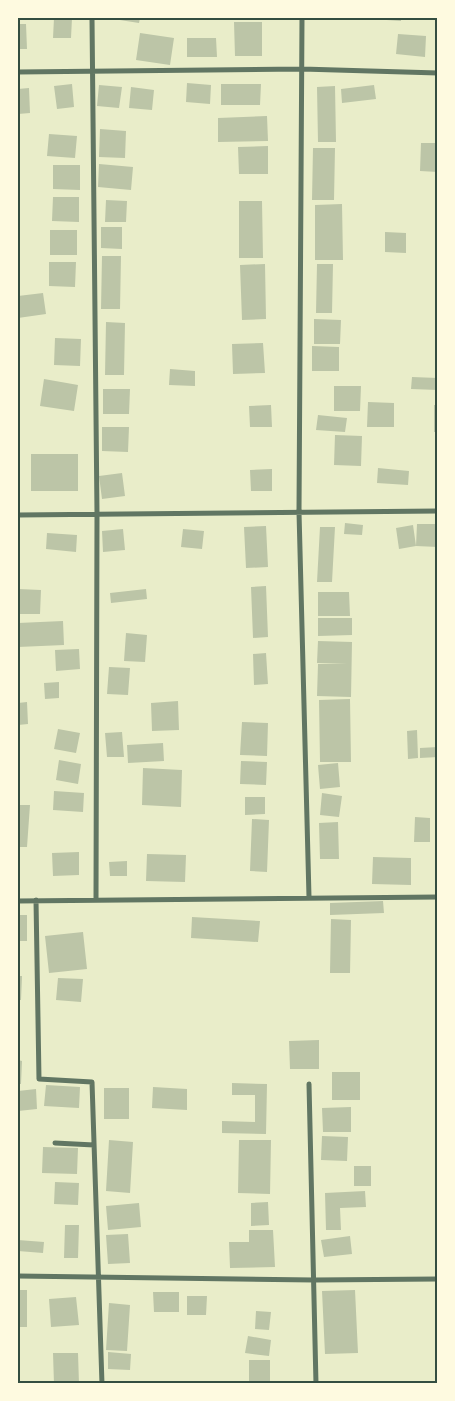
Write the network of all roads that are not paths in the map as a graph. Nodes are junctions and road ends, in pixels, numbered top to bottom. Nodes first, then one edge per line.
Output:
1 (92, 18) edge
2 (302, 18) edge
3 (302, 69) junction
4 (91, 71) junction
5 (18, 72) edge
6 (438, 73) edge
7 (438, 511) edge
8 (299, 512) junction
9 (97, 514) junction
10 (18, 515) edge
11 (309, 897) junction
12 (438, 897) edge
13 (36, 900) junction
14 (96, 900) junction
15 (18, 901) edge
16 (309, 1084) dead end
17 (55, 1142) dead end
18 (94, 1145) junction
19 (18, 1276) edge
20 (97, 1278) junction
21 (314, 1280) junction
22 (438, 1280) edge
23 (102, 1384) edge
24 (316, 1384) edge

1 - 4 street
2 - 3 street
3 - 4 street
3 - 6 street
3 - 8 street
4 - 5 street
4 - 9 street
7 - 8 street
8 - 9 street
8 - 11 street
9 - 10 street
9 - 14 street
11 - 12 street
11 - 14 street
13 - 14 street
13 - 15 street
13 - 18 street
16 - 21 street
17 - 18 street
18 - 20 street
19 - 20 street
20 - 21 street
20 - 23 street
21 - 22 street
21 - 24 street

